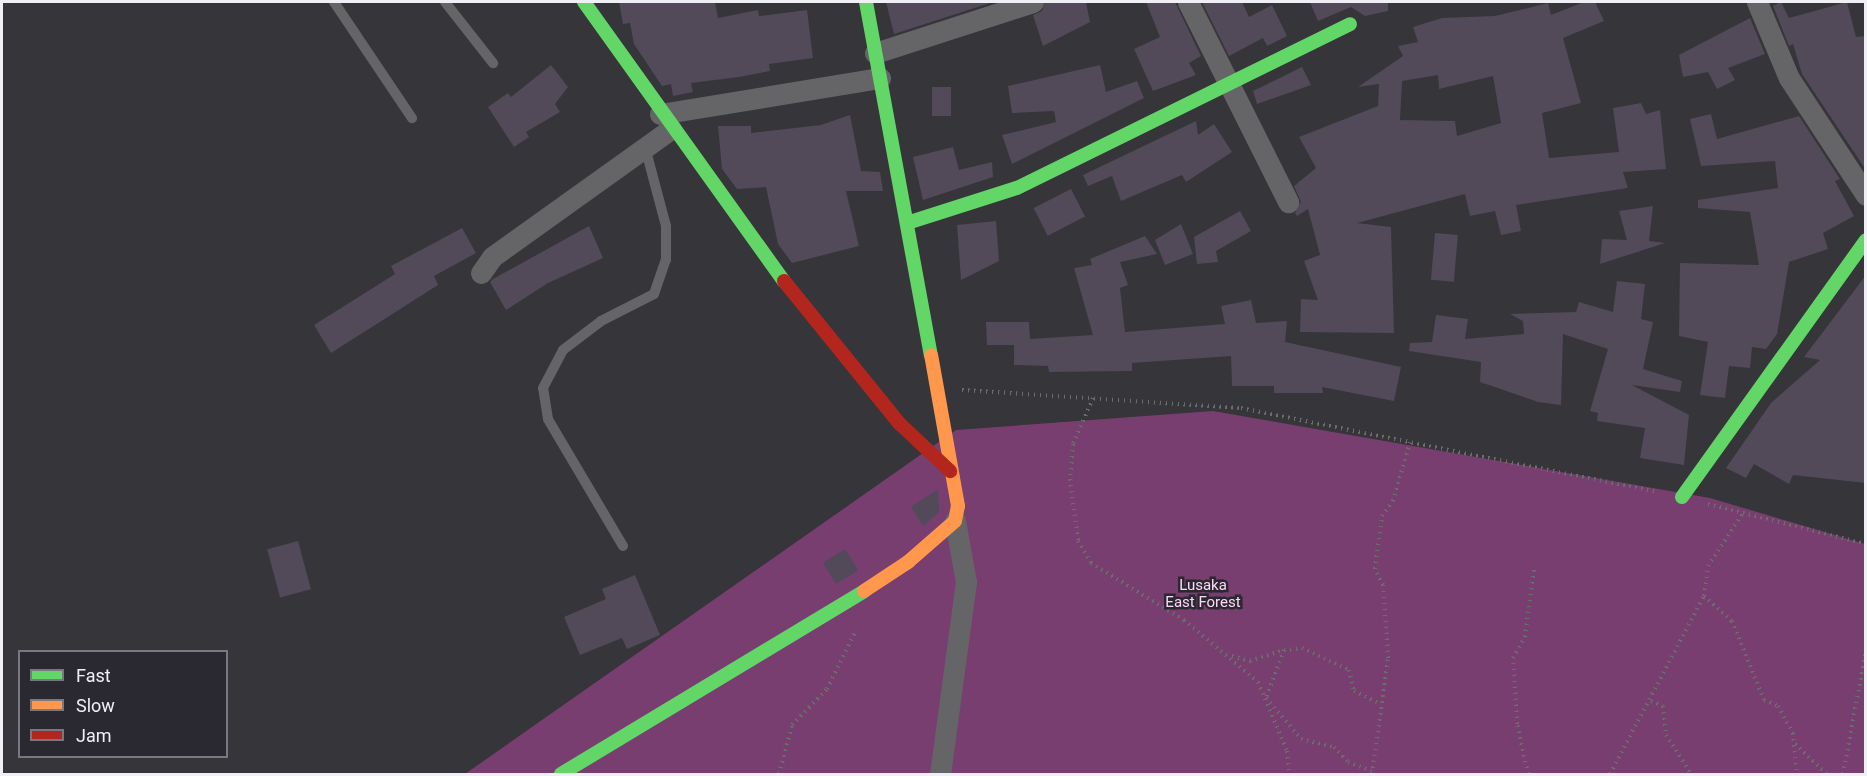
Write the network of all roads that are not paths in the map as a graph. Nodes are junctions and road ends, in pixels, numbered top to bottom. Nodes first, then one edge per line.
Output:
1 (334, 2) edge
2 (445, 2) edge
3 (584, 2) edge
4 (866, 2) edge
5 (1033, 2) edge
6 (1188, 2) edge
7 (1757, 2) edge
8 (1350, 24) dead end
9 (875, 53) junction
10 (493, 63) dead end
11 (880, 78) junction
12 (1227, 86) junction
13 (412, 118) dead end
14 (665, 121) junction
15 (645, 147) junction
16 (1866, 195) edge
17 (1288, 202) dead end
18 (907, 223) junction
19 (1866, 240) edge
20 (481, 273) dead end
21 (950, 471) junction
22 (1682, 497) road end
23 (955, 521) junction
24 (622, 546) dead end
25 (561, 774) edge
26 (940, 774) edge

1 - 13 lane
2 - 10 lane
3 - 14 street
4 - 9 street
5 - 9 street
6 - 12 street
7 - 16 street
8 - 12 street
9 - 11 street
11 - 14 street
11 - 18 street
12 - 17 street
12 - 18 street
14 - 15 street
14 - 21 street
15 - 20 street
15 - 24 lane
18 - 21 street
19 - 22 street
21 - 23 street
23 - 25 street
23 - 26 street

